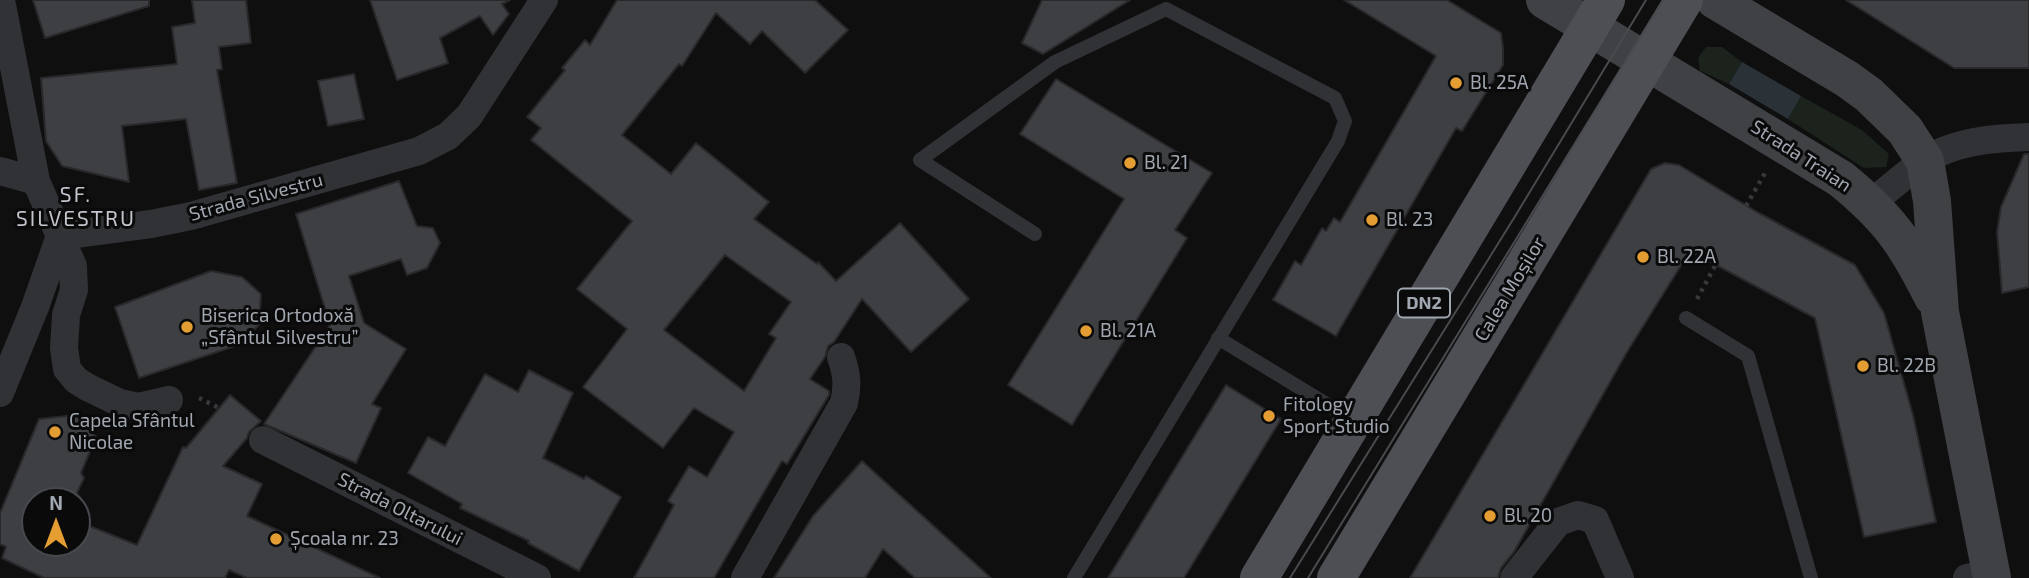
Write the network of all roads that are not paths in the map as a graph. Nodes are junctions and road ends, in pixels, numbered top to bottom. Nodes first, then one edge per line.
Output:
1 (1, 0) edge
2 (544, 0) edge
3 (1545, 0) edge
4 (1684, 0) edge
5 (1715, 0) edge
6 (1615, 33) edge
7 (2029, 137) edge
8 (1925, 161) junction
9 (0, 171) edge
10 (36, 181) junction
11 (1871, 203) junction
12 (1035, 234) dead end
13 (60, 236) junction
14 (1940, 312) junction
15 (1686, 318) road end
16 (1218, 338) junction
17 (841, 357) dead end
18 (0, 393) edge
19 (169, 400) dead end
20 (1354, 420) junction
21 (263, 440) dead end
22 (1984, 576) edge
23 (537, 578) edge
24 (745, 578) edge
25 (1074, 578) edge
26 (1259, 578) edge
27 (1336, 578) edge
28 (1514, 578) edge
29 (1620, 578) edge
30 (1811, 578) edge

1 - 10 street
2 - 13 street, Strada Silvestru
3 - 6 main road, Strada Traian
4 - 6 main road, Calea Moșilor / DN2
5 - 8 main road, Strada Traian
6 - 11 main road, Strada Traian
6 - 20 main road, Calea Moșilor / DN2
6 - 27 main road, Calea Moșilor / DN2
7 - 8 street
8 - 11 street
8 - 14 main road, Strada Traian
9 - 10 street
10 - 13 street
11 - 14 main road, Strada Traian
12 - 16 lane
13 - 18 street
13 - 19 street
14 - 22 main road, Strada Traian
15 - 30 lane
16 - 20 lane
16 - 25 lane
17 - 24 street
20 - 26 main road, Calea Moșilor / DN2
21 - 23 street, Strada Oltarului
28 - 29 street

